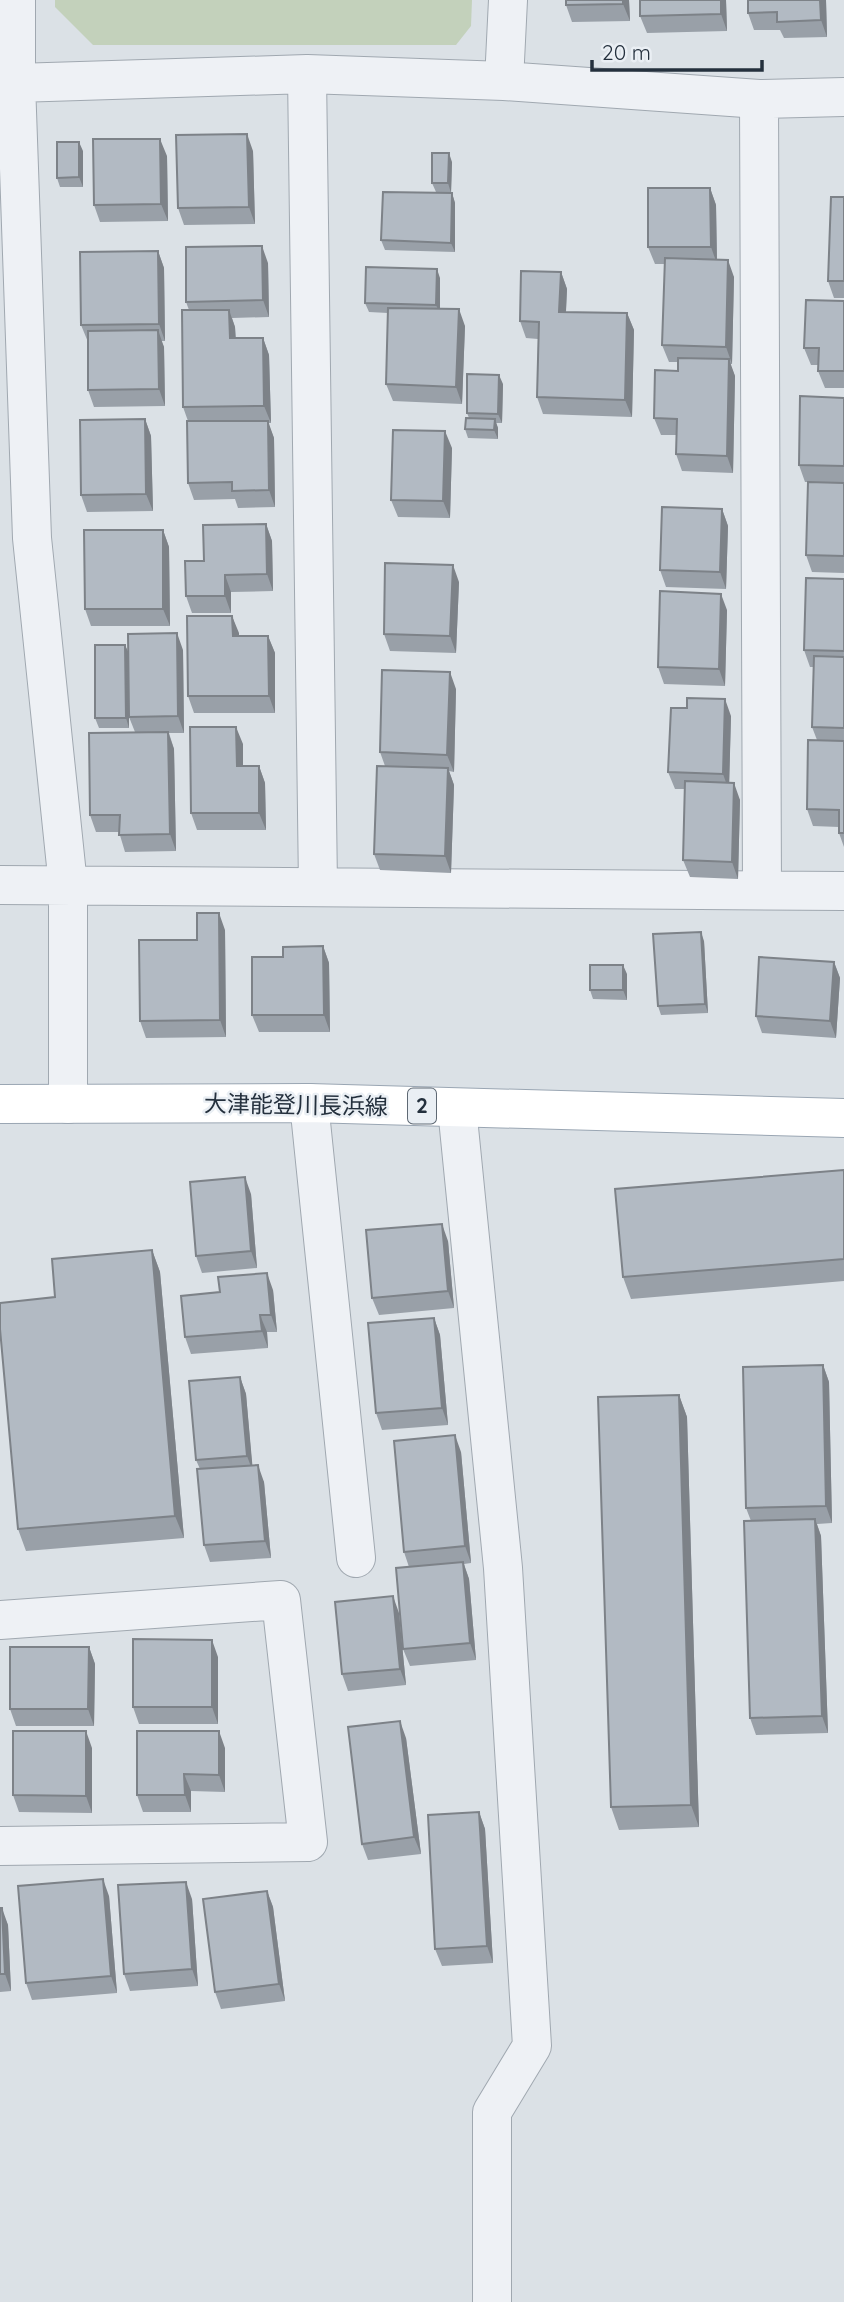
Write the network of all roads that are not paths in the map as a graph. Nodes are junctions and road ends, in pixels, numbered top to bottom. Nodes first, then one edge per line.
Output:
1 (16, 0) edge
2 (508, 0) edge
3 (307, 75) junction
4 (504, 81) junction
5 (16, 83) junction
6 (844, 97) edge
7 (759, 99) junction
8 (10, 209) edge
9 (16, 538) edge
10 (0, 885) edge
11 (68, 885) junction
12 (318, 886) junction
13 (762, 890) junction
14 (844, 891) edge
15 (309, 1103) junction
16 (0, 1104) edge
17 (68, 1104) junction
18 (457, 1108) junction
19 (844, 1118) edge
20 (356, 1558) dead end
21 (0, 1620) edge
22 (0, 1846) edge
23 (492, 2302) edge

1 - 5 street
2 - 4 street
3 - 4 street
3 - 5 street
3 - 12 street
4 - 7 street
5 - 8 street
6 - 7 street
7 - 13 street
8 - 9 street
9 - 11 street
10 - 11 street
11 - 12 street
11 - 17 street
12 - 13 street
13 - 14 street
15 - 17 main road, 大津能登川長浜線 / 2
15 - 18 main road, 大津能登川長浜線 / 2
15 - 20 street
16 - 17 main road, 大津能登川長浜線 / 2
18 - 19 main road, 大津能登川長浜線 / 2
18 - 23 street
21 - 22 street

